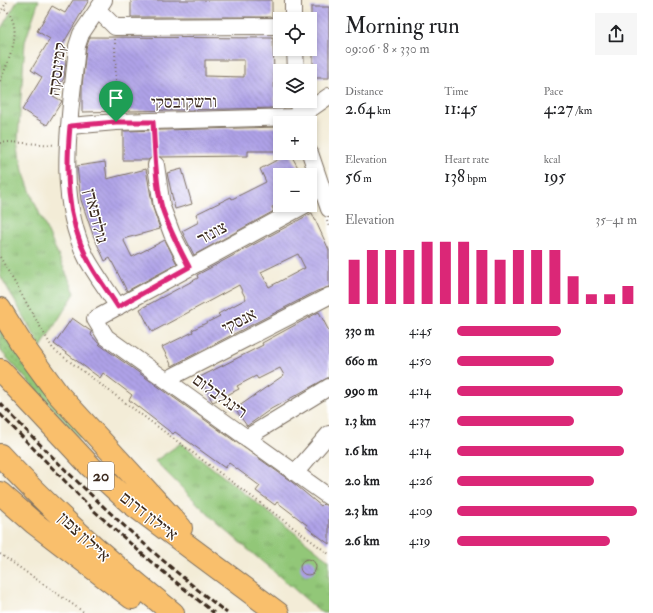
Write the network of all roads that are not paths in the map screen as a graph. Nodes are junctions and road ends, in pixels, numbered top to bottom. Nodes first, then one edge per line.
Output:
1 (293, 0) edge
2 (101, 5) edge
3 (293, 12) edge
4 (273, 26) edge
5 (329, 96) edge
6 (305, 116) edge
7 (273, 120) edge
8 (70, 126) junction
9 (312, 160) edge
10 (156, 166) road end
11 (323, 200) edge
12 (292, 212) edge
13 (189, 267) junction
14 (329, 296) edge
15 (118, 307) junction
16 (0, 309) edge
17 (95, 319) joint
18 (0, 370) edge
19 (166, 380) junction
20 (329, 387) edge
21 (329, 434) edge
22 (246, 438) junction
23 (0, 455) edge
24 (295, 473) junction
25 (0, 493) edge
26 (329, 497) edge
27 (215, 566) junction
28 (156, 613) edge
29 (173, 613) edge
30 (278, 613) edge

1 - 3 street
2 - 4 street
2 - 8 street, קמינסקה
5 - 6 street
7 - 8 street, ורשקובסקי
8 - 15 street, גולדפאדן
9 - 11 street
10 - 13 street
12 - 13 street, צונזר
13 - 15 street, צונזר
14 - 19 street, אנסקי
15 - 17 street, צונזר
16 - 27 highway
17 - 19 street, רינגלבלום
18 - 27 highway, איילון דרום / 20
19 - 22 street, רינגלבלום
20 - 22 street
21 - 24 street
22 - 24 street, רינגלבלום
23 - 29 highway, איילון צפון
24 - 26 street, רינגלבלום
25 - 28 highway
27 - 30 highway, איילון דרום / 20

